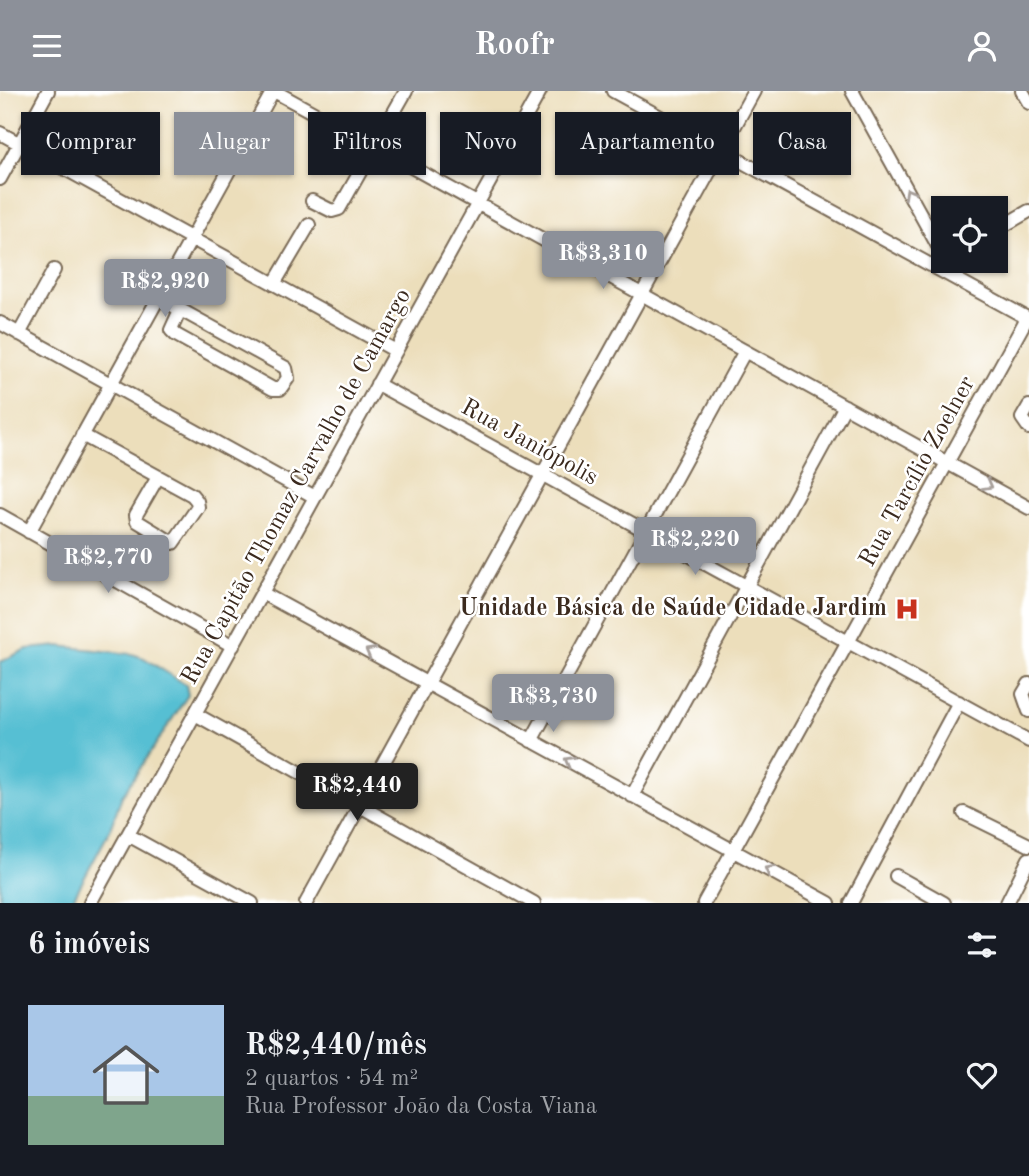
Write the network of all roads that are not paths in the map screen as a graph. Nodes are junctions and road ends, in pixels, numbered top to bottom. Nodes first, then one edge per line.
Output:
1 (48, 91) edge
2 (273, 91) edge
3 (406, 91) edge
4 (540, 91) edge
5 (613, 91) edge
6 (754, 91) edge
7 (852, 91) edge
8 (1022, 91) edge
9 (1029, 103) edge
10 (312, 112) edge
11 (395, 112) edge
12 (651, 112) edge
13 (739, 118) edge
14 (0, 133) edge
15 (20, 143) junction
16 (739, 160) edge
17 (426, 174) edge
18 (359, 175) edge
19 (708, 175) edge
20 (0, 179) edge
21 (312, 201) dead end
22 (478, 203) junction
23 (1029, 211) edge
24 (1008, 223) edge
25 (309, 225) dead end
26 (191, 238) junction
27 (931, 248) edge
28 (931, 258) edge
29 (54, 270) dead end
30 (950, 273) edge
31 (274, 284) junction
32 (642, 294) junction
33 (159, 297) junction
34 (180, 310) junction
35 (1028, 319) edge
36 (0, 323) edge
37 (19, 334) junction
38 (396, 351) junction
39 (745, 351) junction
40 (111, 384) junction
41 (377, 384) junction
42 (845, 406) junction
43 (1029, 406) edge
44 (1029, 428) edge
45 (82, 435) junction
46 (948, 462) junction
47 (542, 475) junction
48 (158, 477) junction
49 (315, 497) junction
50 (1029, 508) edge
51 (0, 515) edge
52 (646, 531) junction
53 (29, 532) junction
54 (746, 586) junction
55 (262, 593) junction
56 (848, 642) junction
57 (233, 646) junction
58 (427, 684) junction
59 (1029, 684) edge
60 (959, 702) junction
61 (1029, 711) edge
62 (195, 714) junction
63 (531, 741) junction
64 (1029, 741) edge
65 (632, 796) junction
66 (360, 806) junction
67 (964, 813) dead end
68 (128, 835) junction
69 (1029, 845) edge
70 (733, 851) junction
71 (1029, 859) edge
72 (896, 876) dead end
73 (90, 903) edge
74 (252, 903) edge
75 (306, 903) edge
76 (534, 903) edge
77 (704, 903) edge
78 (829, 903) edge
79 (851, 903) edge
80 (944, 903) edge
81 (1007, 903) edge

1 - 15 street
2 - 10 street
2 - 26 street
3 - 11 street
4 - 22 street, Rua Capitão Thomaz Carvalho de Camargo
5 - 12 street
6 - 13 street
27 -> 7 street
8 - 9 street
14 - 15 street
15 - 20 street
15 - 26 street
16 - 28 street
17 - 22 street
18 - 21 street
19 - 32 street
22 - 32 street
22 - 38 street, Rua Capitão Thomaz Carvalho de Camargo
23 - 24 street
25 - 31 street
26 - 31 street
26 - 33 street
29 - 37 street
30 - 35 street
31 - 38 street
32 - 39 street
32 - 47 street
33 - 34 street
33 - 40 street
34 - 34 street
35 - 46 street, Rua Tarcílio Zoelner
36 - 37 street
37 - 40 street
38 - 41 street, Rua Capitão Thomaz Carvalho de Camargo
39 - 42 street
39 - 52 street
40 - 45 street
40 - 49 street
41 - 47 street, Rua Janiópolis
41 - 49 street, Rua Capitão Thomaz Carvalho de Camargo
42 - 46 street
42 - 54 street
43 - 44 street
45 - 48 street
45 - 53 street
46 -> 50 street
46 - 56 street, Rua Tarcílio Zoelner
47 - 52 street, Rua Janiópolis
47 - 58 street
48 - 48 street
49 - 55 street, Rua Capitão Thomaz Carvalho de Camargo
51 - 53 street
52 - 54 street, Rua Janiópolis
52 - 63 street
53 - 57 street
54 - 56 street, Rua Janiópolis
54 - 65 street
55 - 57 street, Rua Capitão Thomaz Carvalho de Camargo
58 -> 55 street
56 - 60 street, Rua Janiópolis
56 - 70 street, Rua Tarcílio Zoelner
57 - 62 street, Rua Capitão Thomaz Carvalho de Camargo
58 - 63 street
58 - 66 street
59 - 61 street
60 - 64 street, Rua Janiópolis
60 - 79 street
62 - 66 street
62 - 68 street, Rua Capitão Thomaz Carvalho de Camargo
65 -> 63 street
65 - 70 street
66 - 75 street
66 - 76 street
67 - 69 street
68 - 73 street, Rua Capitão Thomaz Carvalho de Camargo
68 - 74 street
70 - 77 street, Rua Tarcílio Zoelner
78 -> 70 street
71 - 81 street
72 - 80 street

